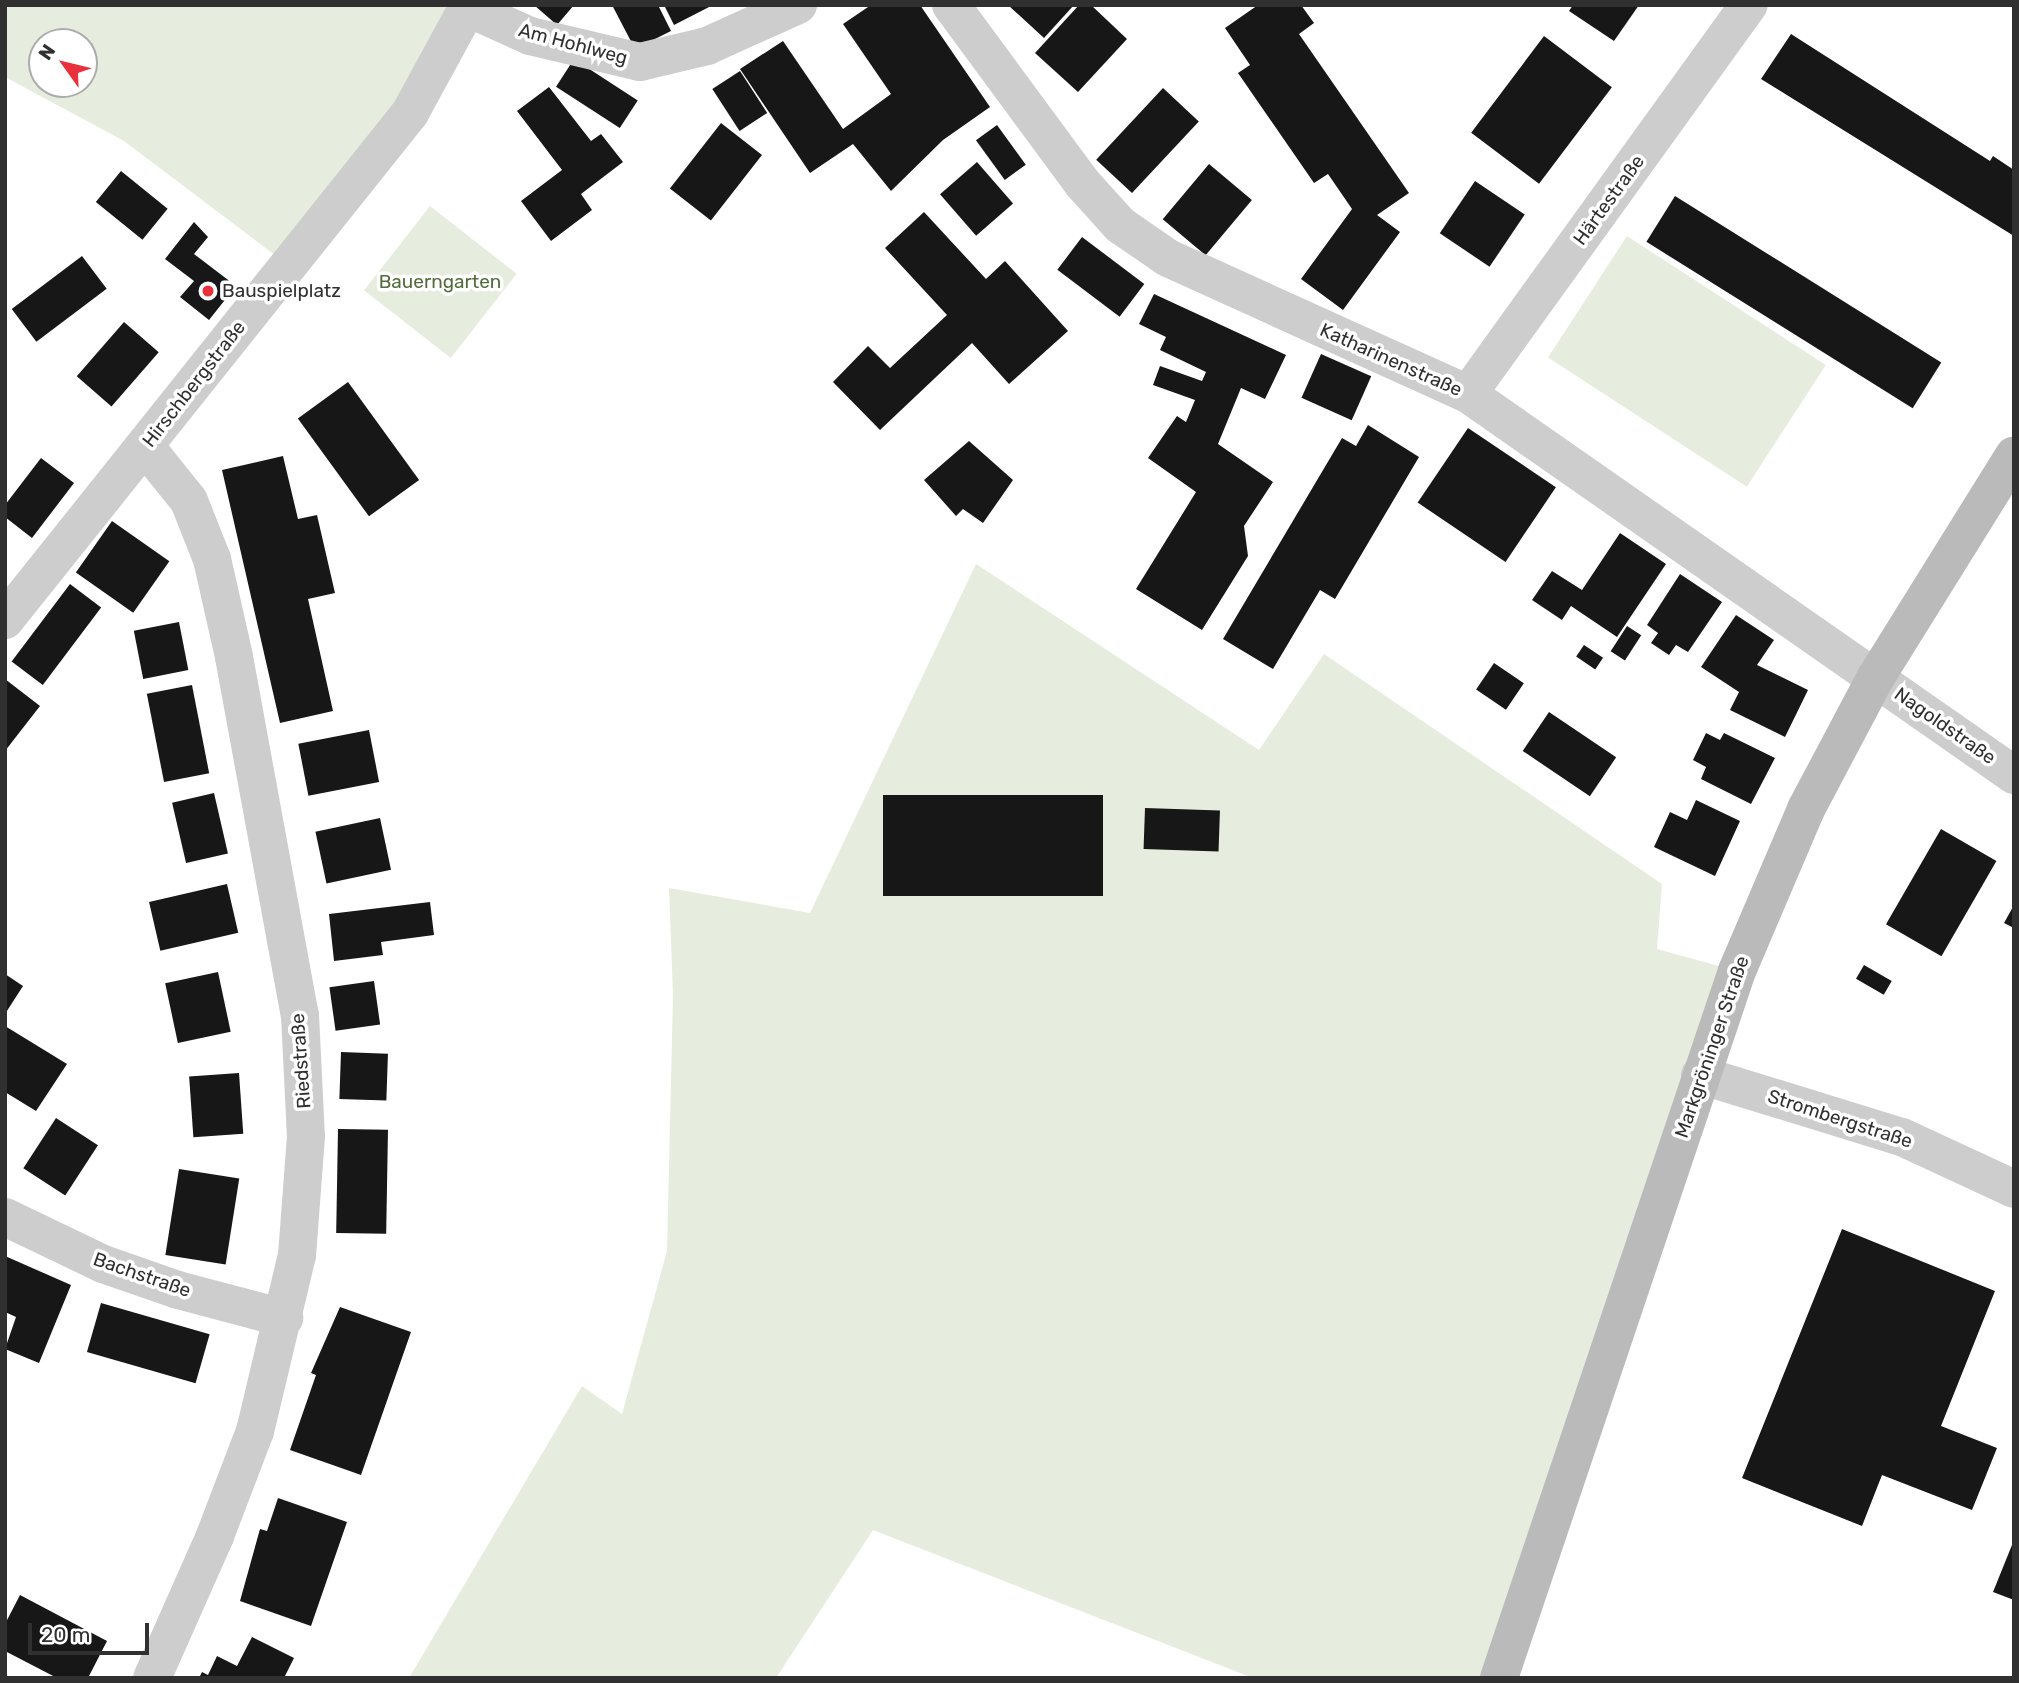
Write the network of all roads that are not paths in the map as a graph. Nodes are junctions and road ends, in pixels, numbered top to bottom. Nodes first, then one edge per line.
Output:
1 (798, 5) edge
2 (951, 5) edge
3 (1749, 5) edge
4 (469, 7) edge
5 (1468, 394) junction
6 (145, 446) junction
7 (2014, 455) edge
8 (5, 620) edge
9 (1876, 677) junction
10 (2014, 775) edge
11 (1700, 1075) junction
12 (2014, 1189) edge
13 (5, 1217) edge
14 (284, 1318) junction
15 (152, 1678) edge
16 (1499, 1678) edge

1 - 4 street, Am Hohlweg
2 - 5 street, Katharinenstraße
3 - 5 street, Härtestraße
4 - 6 street, Hirschbergstraße
5 - 9 street, Katharinenstraße
6 - 8 street, Hirschbergstraße
6 - 14 street, Riedstraße
7 - 9 main road, Markgröninger Straße
9 - 10 street, Nagoldstraße
9 - 11 main road, Markgröninger Straße
11 - 12 street, Strombergstraße
11 - 16 main road, Markgröninger Straße
13 - 14 street, Bachstraße
14 - 15 street, Riedstraße

